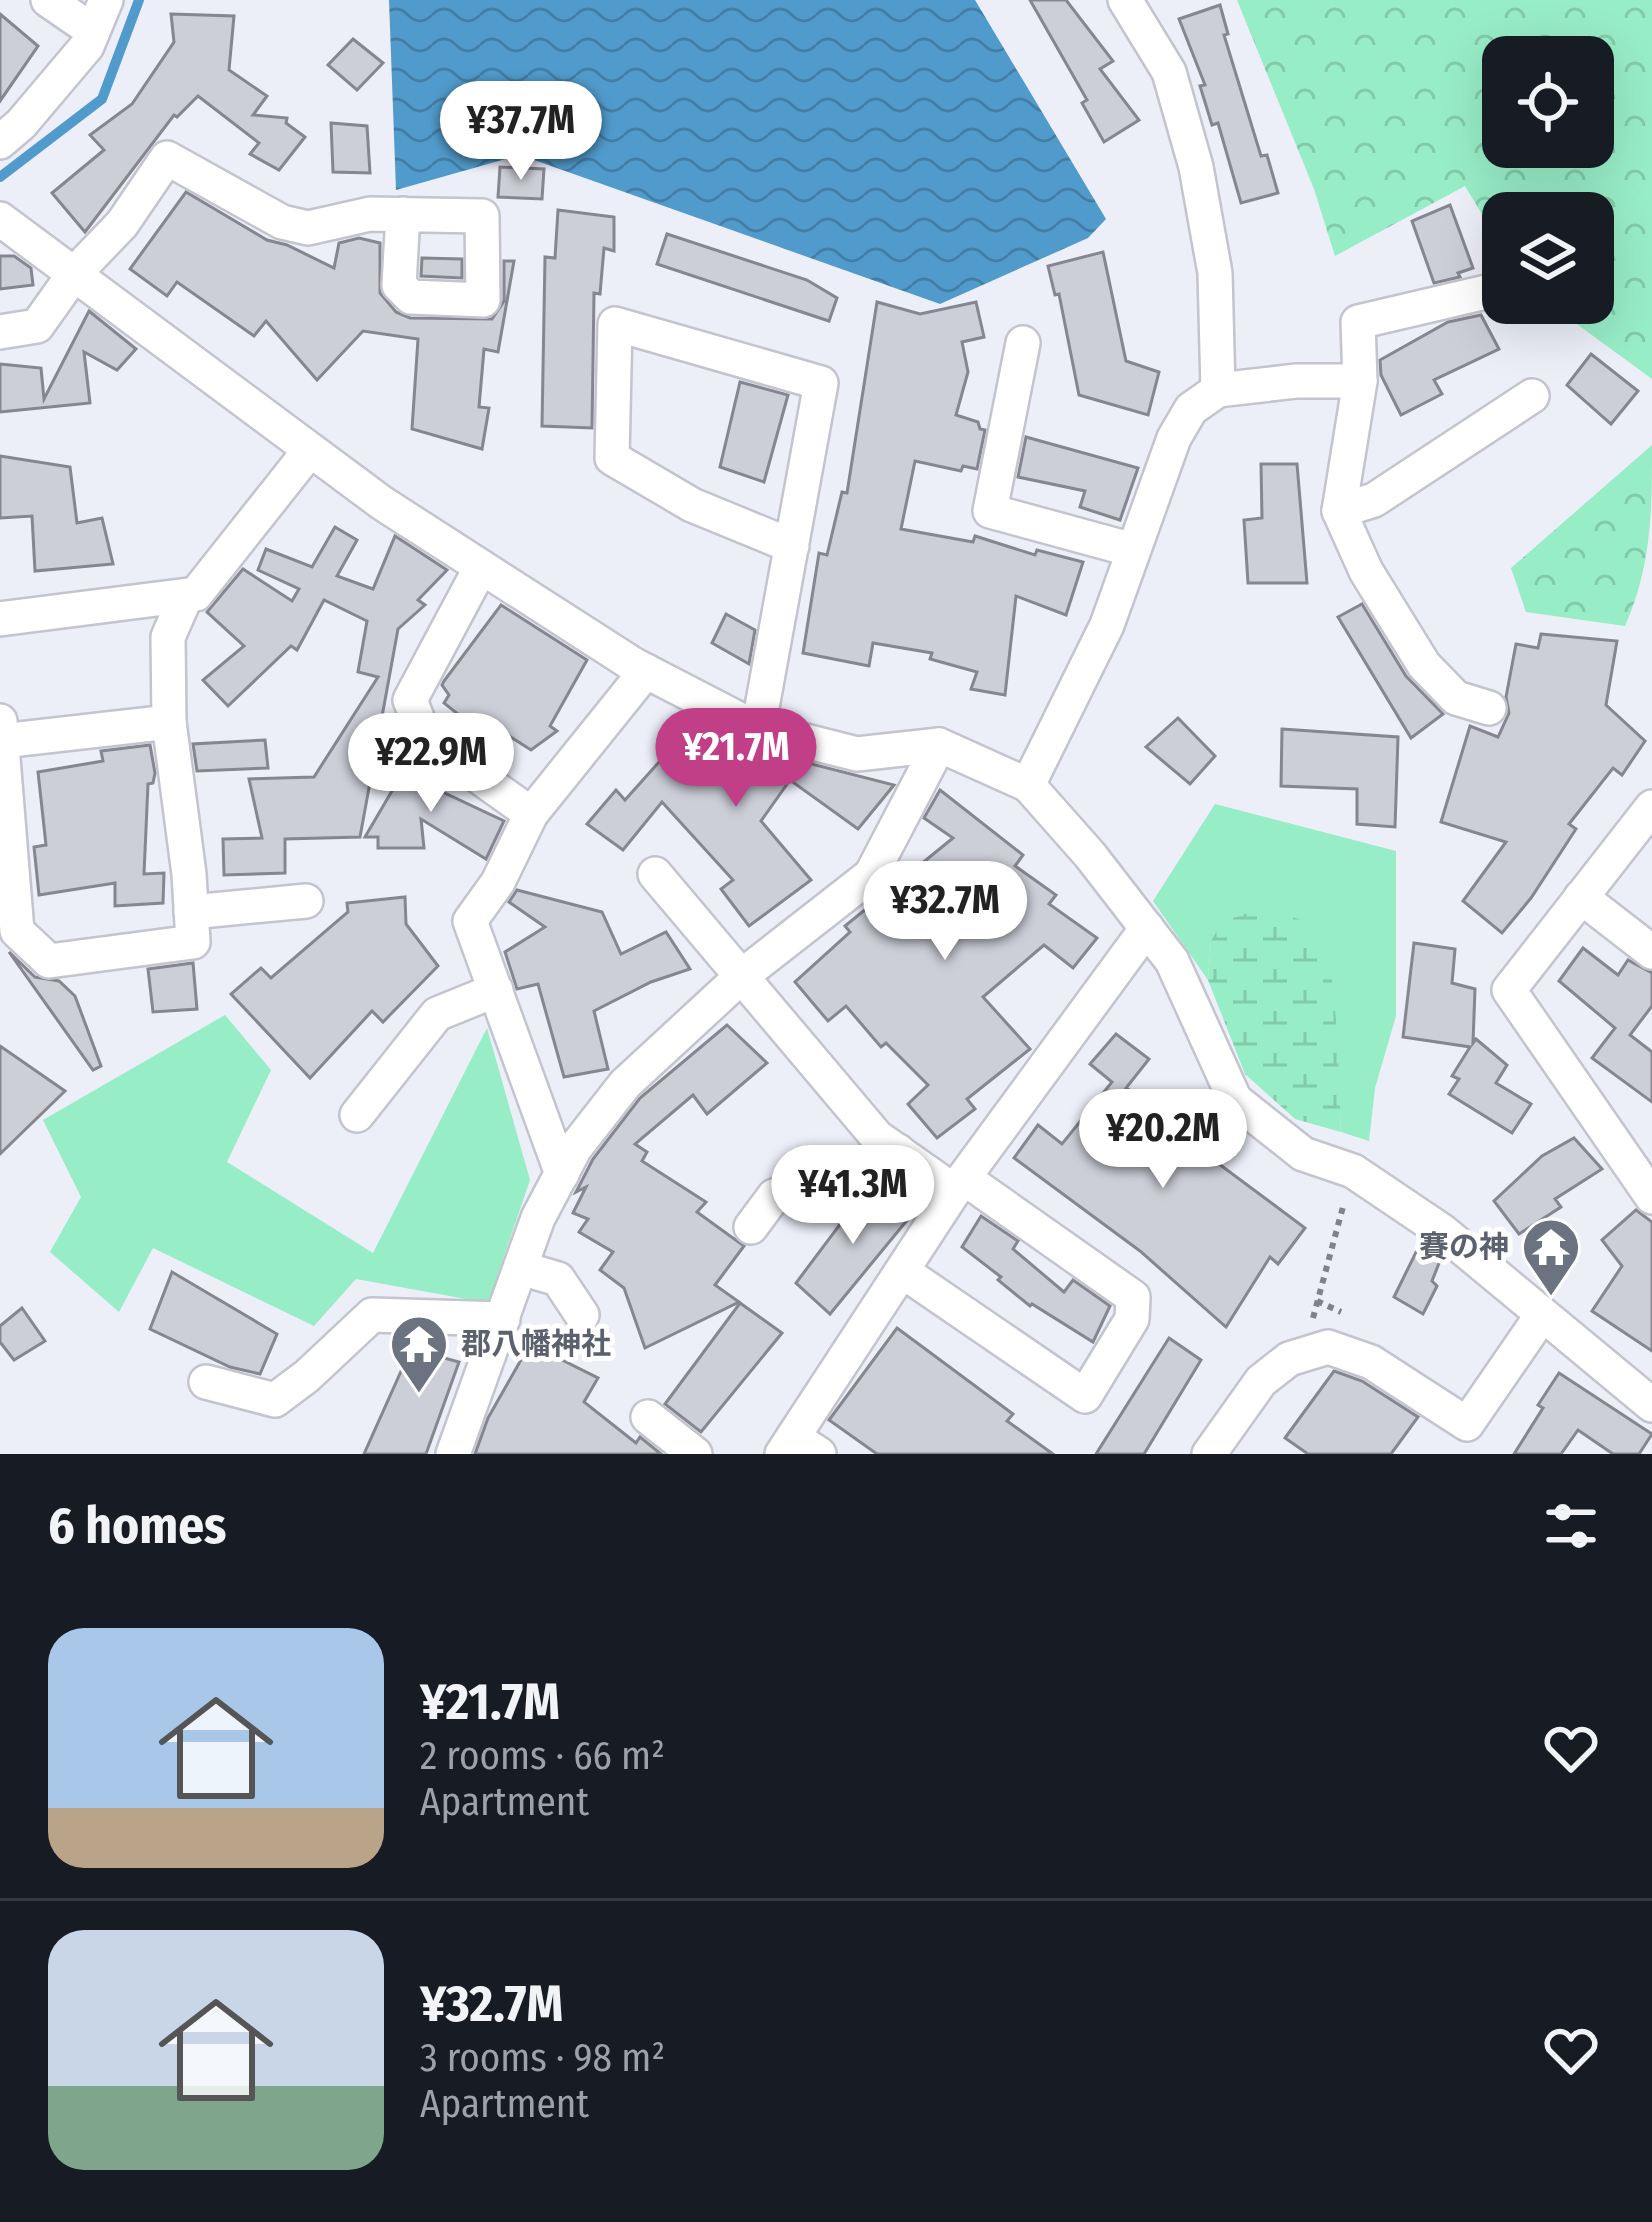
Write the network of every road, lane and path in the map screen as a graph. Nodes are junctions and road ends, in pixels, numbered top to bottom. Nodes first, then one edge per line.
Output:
1 (48, 0) edge
2 (1125, 0) edge
3 (99, 15) edge
4 (0, 142) edge
5 (403, 214) dead end
6 (0, 219) edge
7 (74, 274) junction
8 (1482, 293) edge
9 (0, 332) edge
10 (1023, 343) dead end
11 (1360, 380) junction
12 (1218, 390) junction
13 (1532, 396) dead end
14 (310, 450) junction
15 (1340, 511) junction
16 (792, 545) junction
17 (1133, 550) junction
18 (481, 567) junction
19 (186, 596) junction
20 (0, 619) edge
21 (646, 671) junction
22 (1489, 708) dead end
23 (169, 722) junction
24 (1, 725) edge
25 (758, 729) junction
26 (939, 746) junction
27 (1028, 785) junction
28 (1652, 807) edge
29 (531, 814) junction
30 (655, 874) dead end
31 (1581, 897) junction
32 (306, 901) dead end
33 (191, 911) junction
34 (1147, 928) junction
35 (9, 934) edge
36 (1652, 952) edge
37 (743, 975) junction
38 (496, 990) junction
39 (357, 1115) dead end
40 (898, 1151) junction
41 (1353, 1171) junction
42 (562, 1174) junction
43 (959, 1185) junction
44 (1652, 1197) edge
45 (752, 1227) dead end
46 (521, 1268) junction
47 (902, 1271) junction
48 (582, 1315) dead end
49 (1543, 1315) junction
50 (503, 1318) junction
51 (1312, 1318) dead end
52 (206, 1382) dead end
53 (1652, 1406) edge
54 (648, 1417) dead end
55 (1471, 1419) junction
56 (798, 1448) edge
57 (453, 1454) edge
58 (695, 1454) edge
59 (1209, 1454) edge
60 (1450, 1454) edge

1 - 3 street
2 - 12 street
3 - 4 street
5 - 7 street
6 - 7 street
7 - 9 street
7 - 14 street
8 - 11 street
10 - 17 street
11 - 12 street
11 - 15 street
12 - 17 street
13 - 15 street
14 - 18 street
14 - 19 street
15 - 22 street
16 - 16 street
16 - 25 street
17 - 27 street
18 - 21 street
18 - 29 street
19 - 20 street
19 - 23 street
21 - 25 street
21 - 29 street
23 - 24 street
23 - 33 street
24 - 35 street
25 - 26 street
26 - 27 street
26 - 37 street
27 - 34 street
28 - 31 street
29 - 38 street
30 - 37 street
31 - 36 street
31 - 44 street
32 - 33 street
33 - 35 street
34 - 41 street
34 - 43 street
37 - 40 street
37 - 42 street
38 - 39 street
38 - 42 street
40 - 43 street
40 - 45 street
41 - 49 street
41 - 51 path
42 - 46 street
43 - 47 street
43 - 47 street
46 - 48 street
46 - 50 street
47 - 56 street
49 - 53 street
49 - 55 street
50 - 52 street
50 - 57 street
54 - 58 street
55 - 59 street
55 - 60 street

